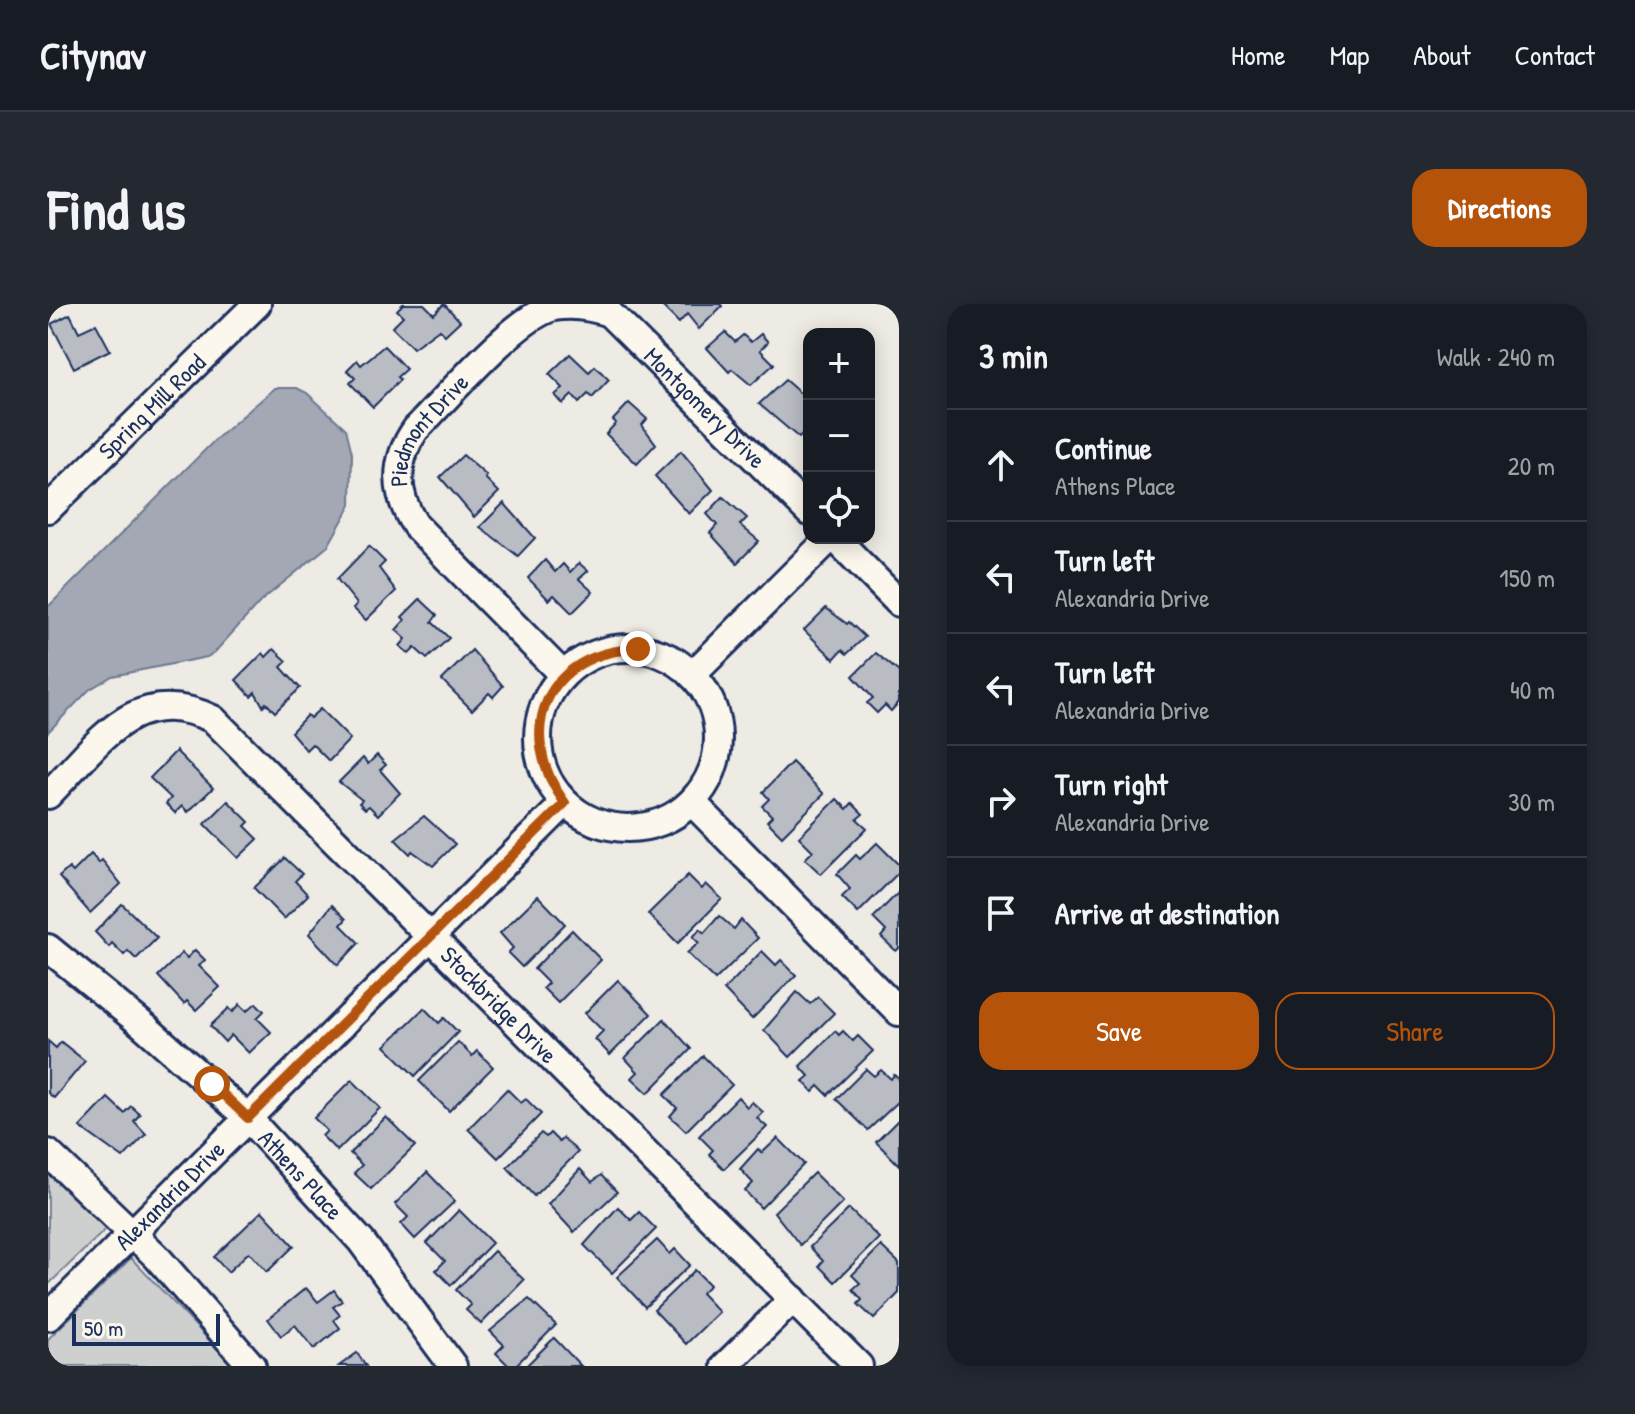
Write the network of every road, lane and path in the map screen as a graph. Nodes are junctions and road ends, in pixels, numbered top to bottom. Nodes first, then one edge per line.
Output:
1 (257, 304) edge
2 (550, 309) joint
3 (803, 506) edge
4 (48, 509) edge
5 (826, 544) edge
6 (838, 544) edge
7 (899, 603) edge
8 (563, 675) junction
9 (692, 675) junction
10 (48, 795) edge
11 (692, 802) junction
12 (565, 803) junction
13 (431, 934) junction
14 (48, 948) edge
15 (899, 1012) edge
16 (248, 1118) junction
17 (48, 1153) edge
18 (133, 1233) junction
19 (793, 1299) junction
20 (48, 1317) edge
21 (252, 1366) edge
22 (453, 1366) edge
23 (725, 1366) edge
24 (859, 1366) edge

1 - 4 street, Spring Mill Road
2 - 3 street, Montgomery Drive
2 - 8 street, Piedmont Drive
5 - 9 street
6 - 7 street
8 - 9 street
8 - 12 street
9 - 11 street
10 - 13 street, Stockbridge Drive
11 - 12 street
11 - 15 street
12 - 13 street, Alexandria Drive
13 - 16 street, Alexandria Drive
13 - 19 street, Stockbridge Drive
14 - 16 street, Athens Place
16 - 18 street, Alexandria Drive
16 - 22 street, Athens Place
17 - 18 street
18 - 20 street, Alexandria Drive
18 - 21 street
19 - 23 street
19 - 24 street, Stockbridge Drive

